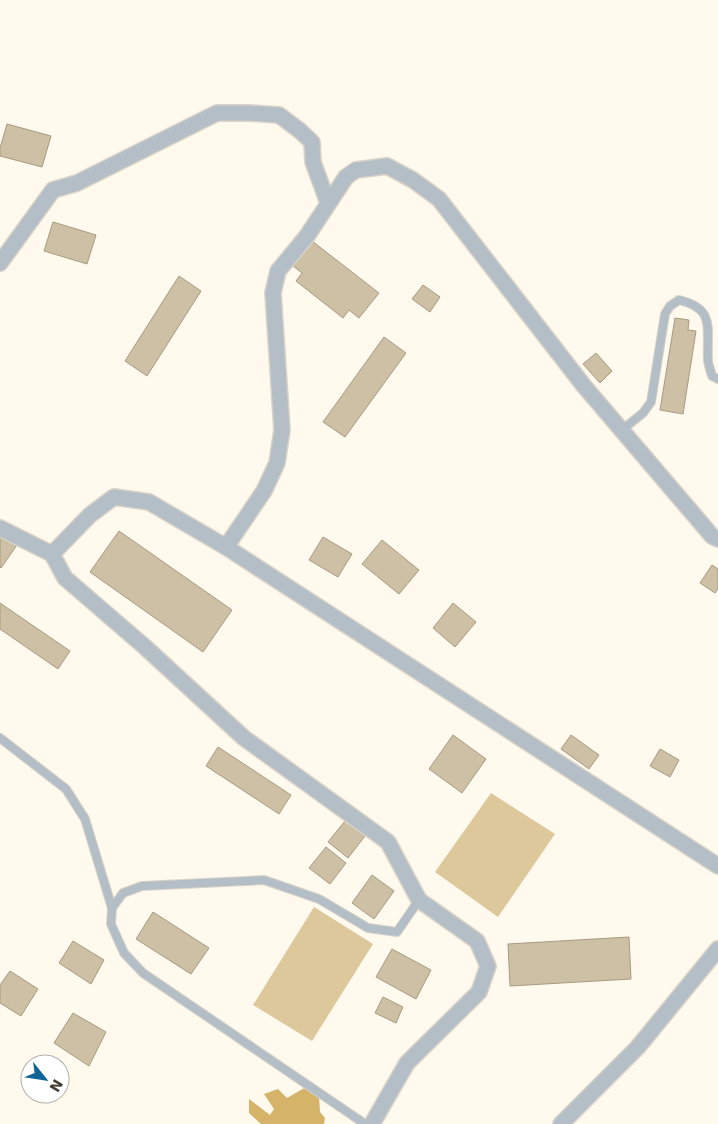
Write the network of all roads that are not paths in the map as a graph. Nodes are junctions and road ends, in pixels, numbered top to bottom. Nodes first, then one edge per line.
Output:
1 (328, 203) junction
2 (0, 263) edge
3 (718, 379) edge
4 (622, 430) junction
5 (0, 528) edge
6 (718, 539) edge
7 (226, 547) junction
8 (52, 554) junction
9 (0, 738) edge
10 (718, 866) edge
11 (418, 900) junction
12 (112, 908) junction
13 (718, 949) edge
14 (365, 1124) edge
15 (372, 1124) edge
16 (561, 1124) edge

1 - 2 street
1 - 4 street
1 - 7 street
3 - 4 lane
4 - 6 street
5 - 8 street
7 - 8 street
7 - 10 street
8 - 11 street
9 - 12 lane
11 - 12 lane
11 - 15 street
12 - 14 lane
13 - 16 street

